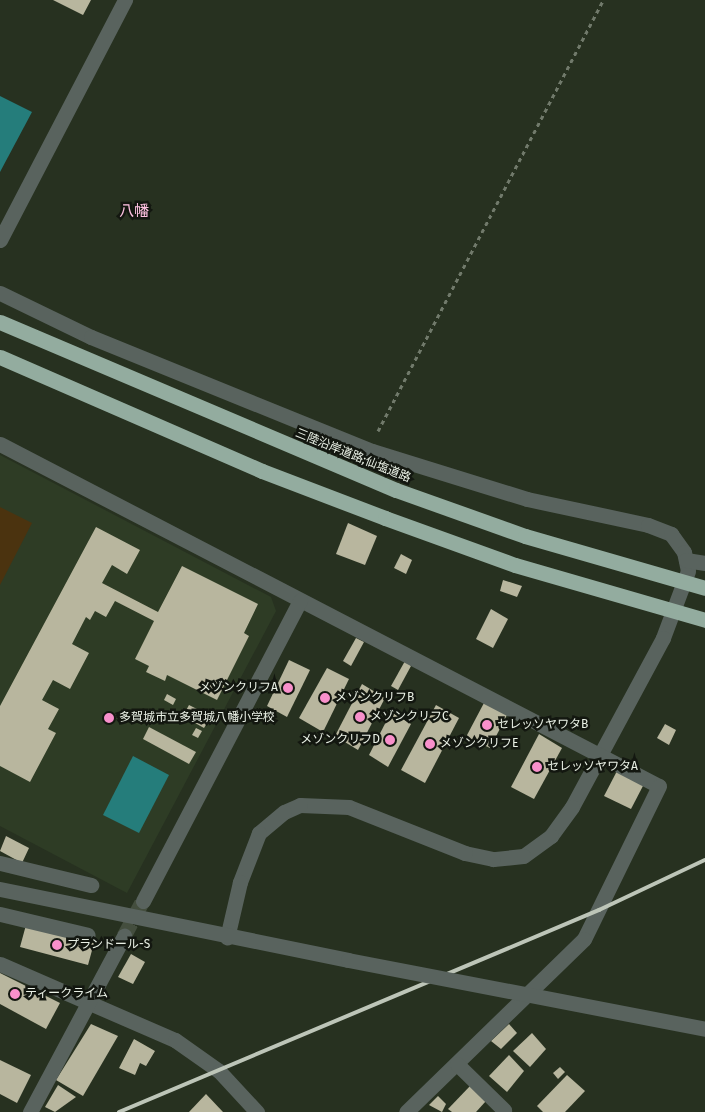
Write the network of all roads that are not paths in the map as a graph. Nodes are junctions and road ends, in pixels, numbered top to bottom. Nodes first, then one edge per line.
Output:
1 (125, 0) edge
2 (0, 240) edge
3 (0, 293) edge
4 (0, 322) edge
5 (0, 356) edge
6 (0, 444) edge
7 (686, 560) junction
8 (705, 563) edge
9 (705, 588) edge
10 (300, 601) junction
11 (705, 620) edge
12 (601, 756) junction
13 (0, 862) edge
14 (91, 885) dead end
15 (0, 890) edge
16 (143, 901) tunnel mouth
17 (0, 914) edge
18 (88, 935) dead end
19 (124, 936) tunnel mouth
20 (227, 938) junction
21 (0, 964) edge
22 (89, 1003) junction
23 (705, 1029) edge
24 (457, 1064) junction
25 (504, 1110) dead end
26 (30, 1112) edge
27 (256, 1112) edge
28 (406, 1112) edge

1 - 2 street
3 - 7 street
4 - 9 highway, 三陸沿岸道路;仙塩道路, bridge
5 - 11 highway, bridge
6 - 10 street
7 - 8 street
7 - 12 street
10 - 12 street
10 - 16 street
12 - 20 street
12 - 24 street
13 - 14 street
15 - 20 street
17 - 18 street
19 - 22 street
20 - 23 street, bridge
21 - 22 street
22 - 26 street
22 - 27 street
24 - 25 street
24 - 28 street

